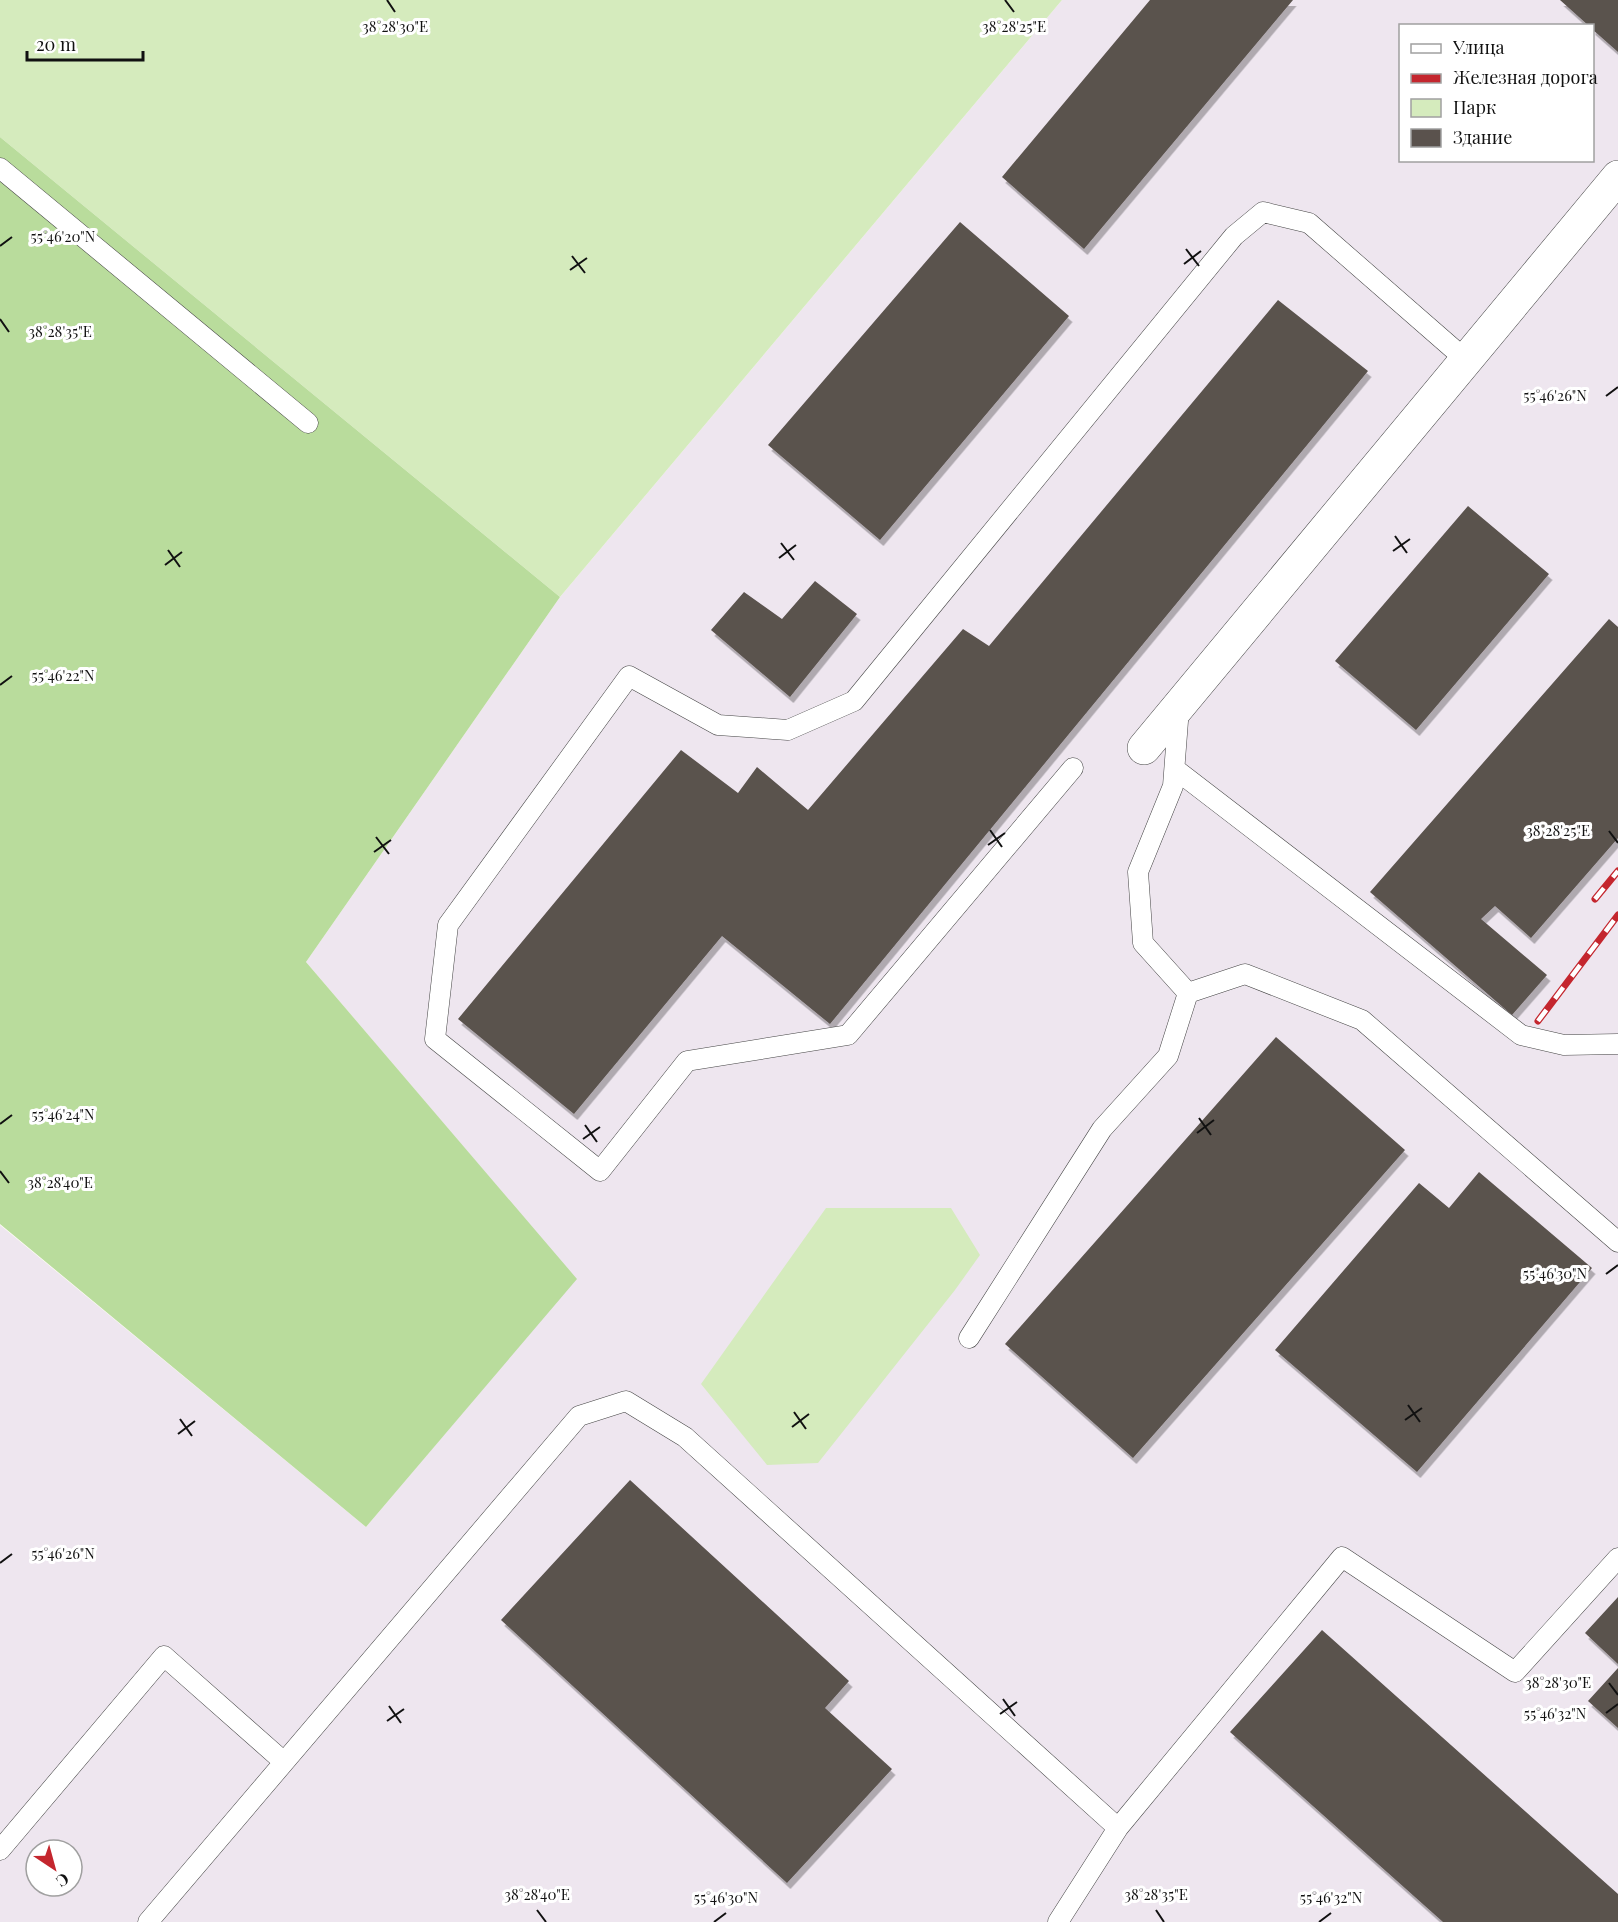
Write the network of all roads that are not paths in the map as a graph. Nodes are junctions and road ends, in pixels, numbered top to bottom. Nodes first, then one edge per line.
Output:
1 (0, 168) edge
2 (1618, 177) edge
3 (1466, 360) junction
4 (309, 423) dead end
5 (1180, 705) junction
6 (1144, 748) dead end
7 (1073, 768) dead end
8 (1175, 769) junction
9 (1188, 993) junction
10 (1618, 1044) edge
11 (1618, 1242) edge
12 (969, 1338) dead end
13 (1618, 1558) edge
14 (284, 1762) junction
15 (1118, 1828) junction
16 (0, 1850) edge
17 (148, 1922) edge
18 (1058, 1922) edge

1 - 4 lane
2 - 3 street
3 - 5 street
3 - 7 lane
5 - 6 street
5 - 8 lane
8 - 9 lane
8 - 10 lane
9 - 11 lane
9 - 12 lane
13 - 15 lane
14 - 15 lane
14 - 16 lane
14 - 17 lane
15 - 18 lane

